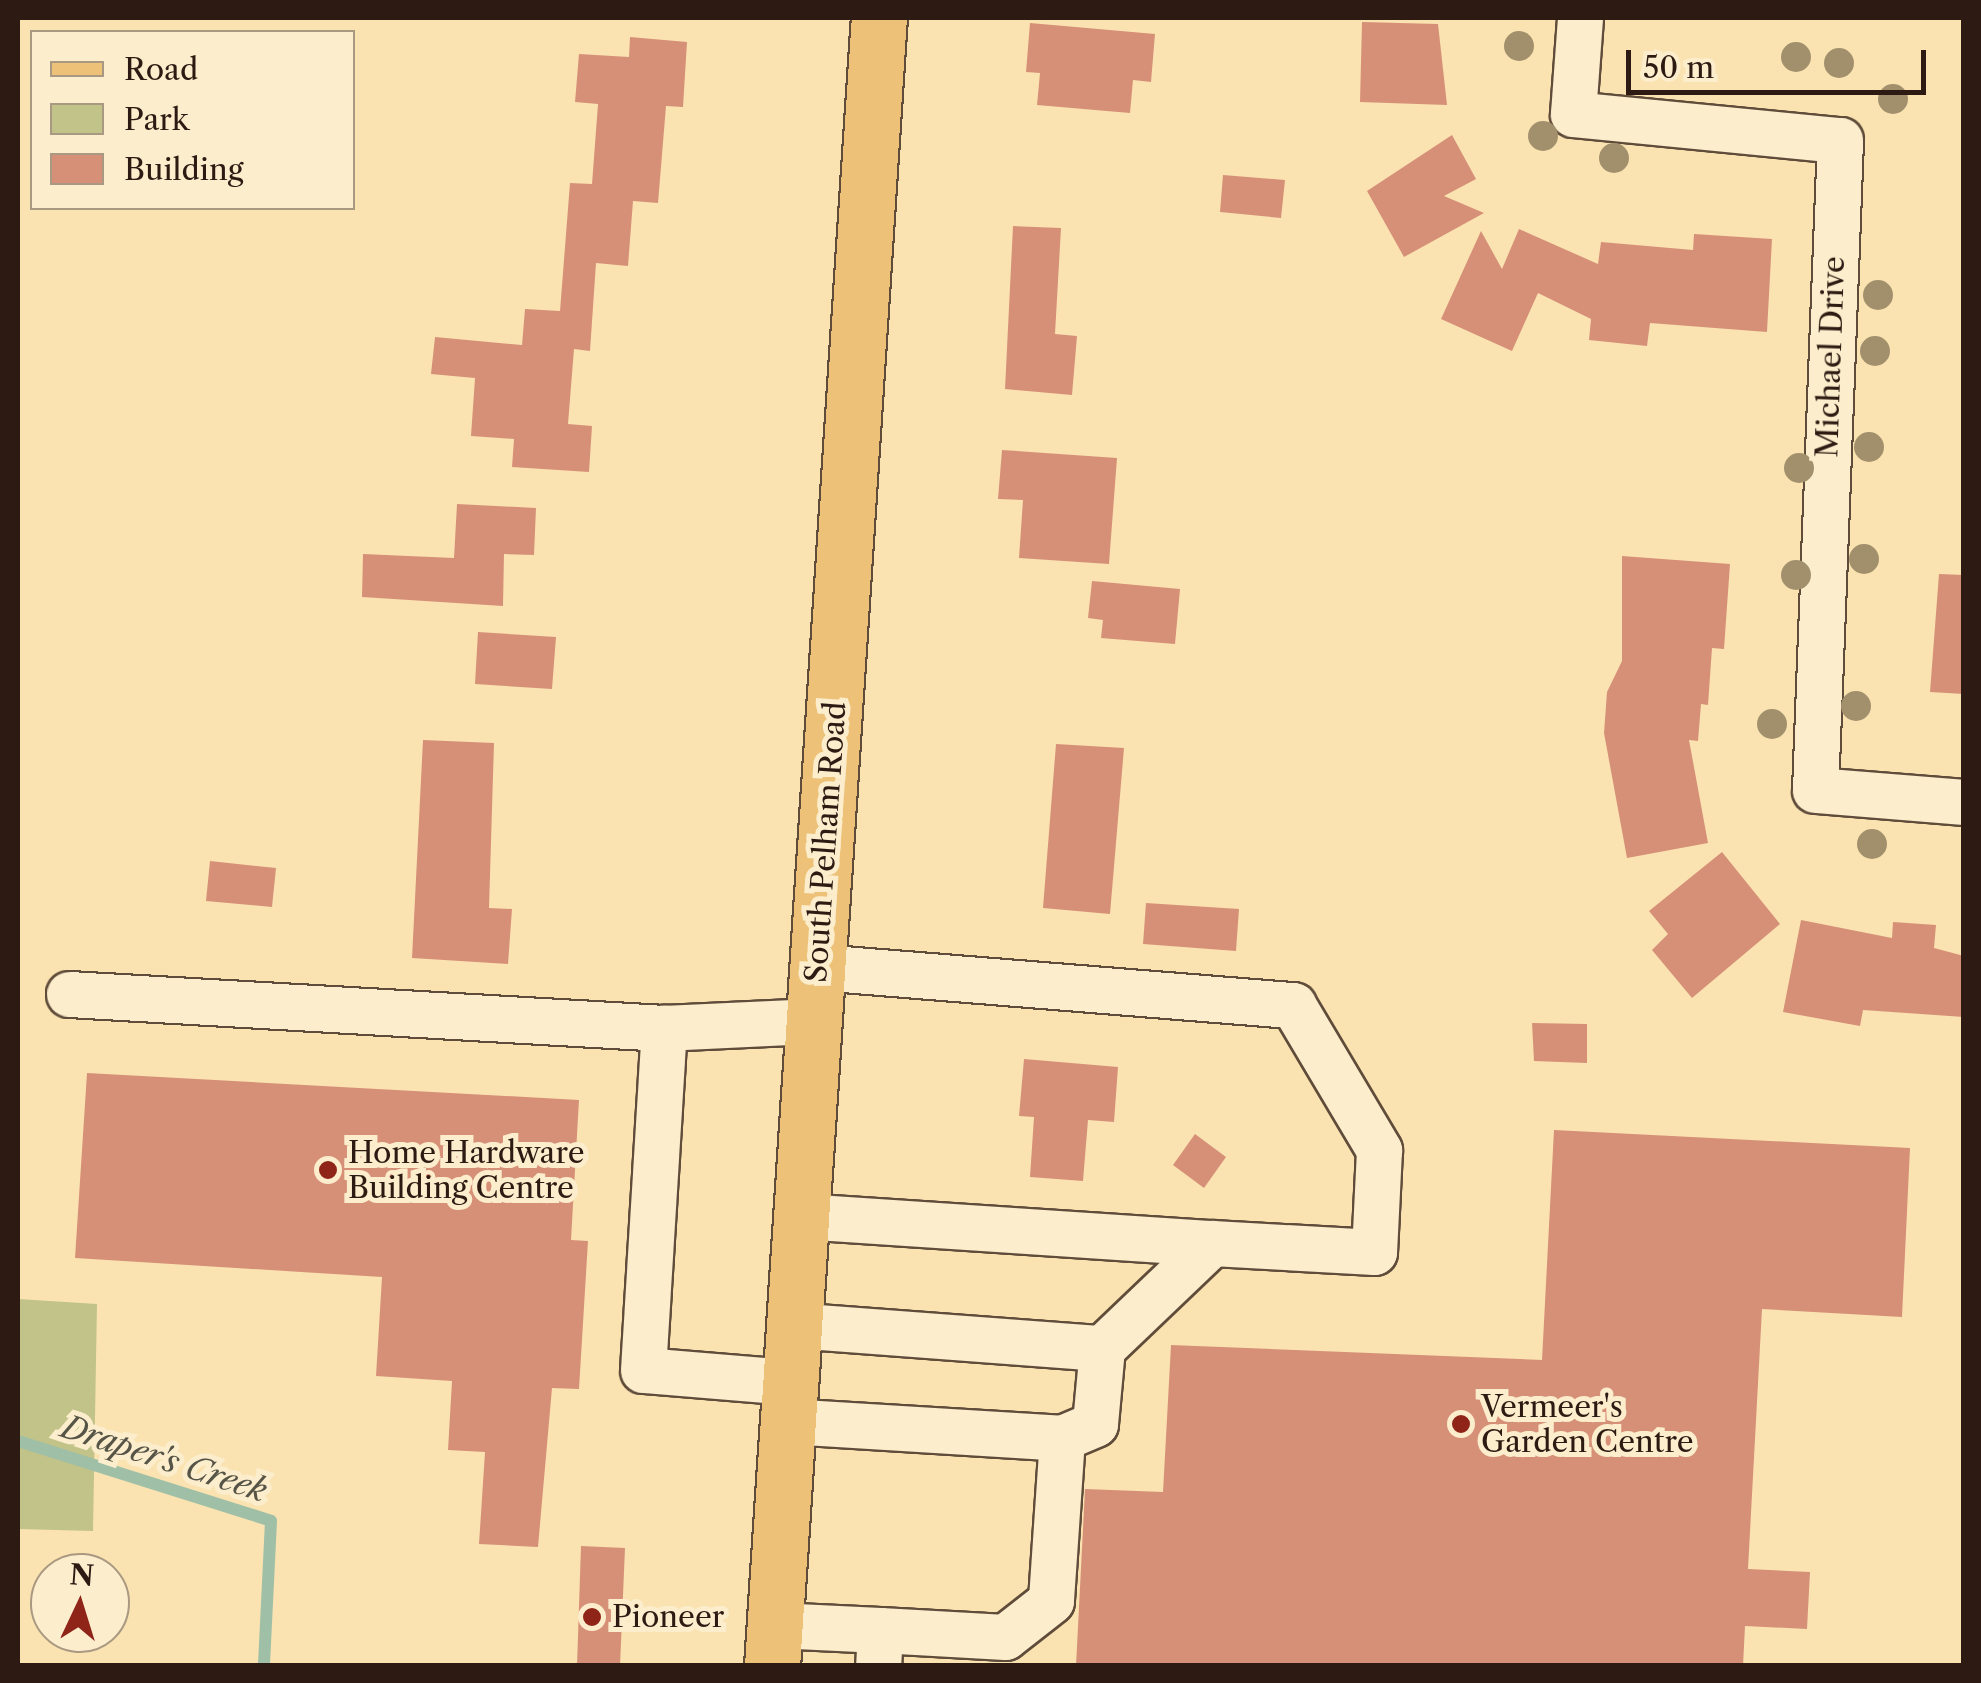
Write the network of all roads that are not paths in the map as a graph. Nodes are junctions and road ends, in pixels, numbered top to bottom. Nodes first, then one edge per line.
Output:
1 (879, 18) edge
2 (1580, 18) edge
3 (1964, 802) edge
4 (818, 968) junction
5 (69, 994) dead end
6 (814, 1021) junction
7 (664, 1028) junction
8 (802, 1216) junction
9 (1212, 1243) junction
10 (793, 1325) junction
11 (1102, 1348) junction
12 (788, 1401) junction
13 (1062, 1438) junction
14 (773, 1645) edge
15 (879, 1648) edge

1 - 4 main road, South Pelham Road
2 - 3 street, Michael Drive
4 - 6 main road, South Pelham Road
4 - 9 street
5 - 7 street
6 - 7 street
6 - 8 main road, South Pelham Road
7 - 12 street
8 - 9 street
8 - 10 main road, South Pelham Road
9 - 11 street
10 - 11 street
10 - 12 main road, South Pelham Road
11 - 13 street
12 - 13 street
12 - 14 main road, South Pelham Road
13 - 15 street
14 - 15 street

